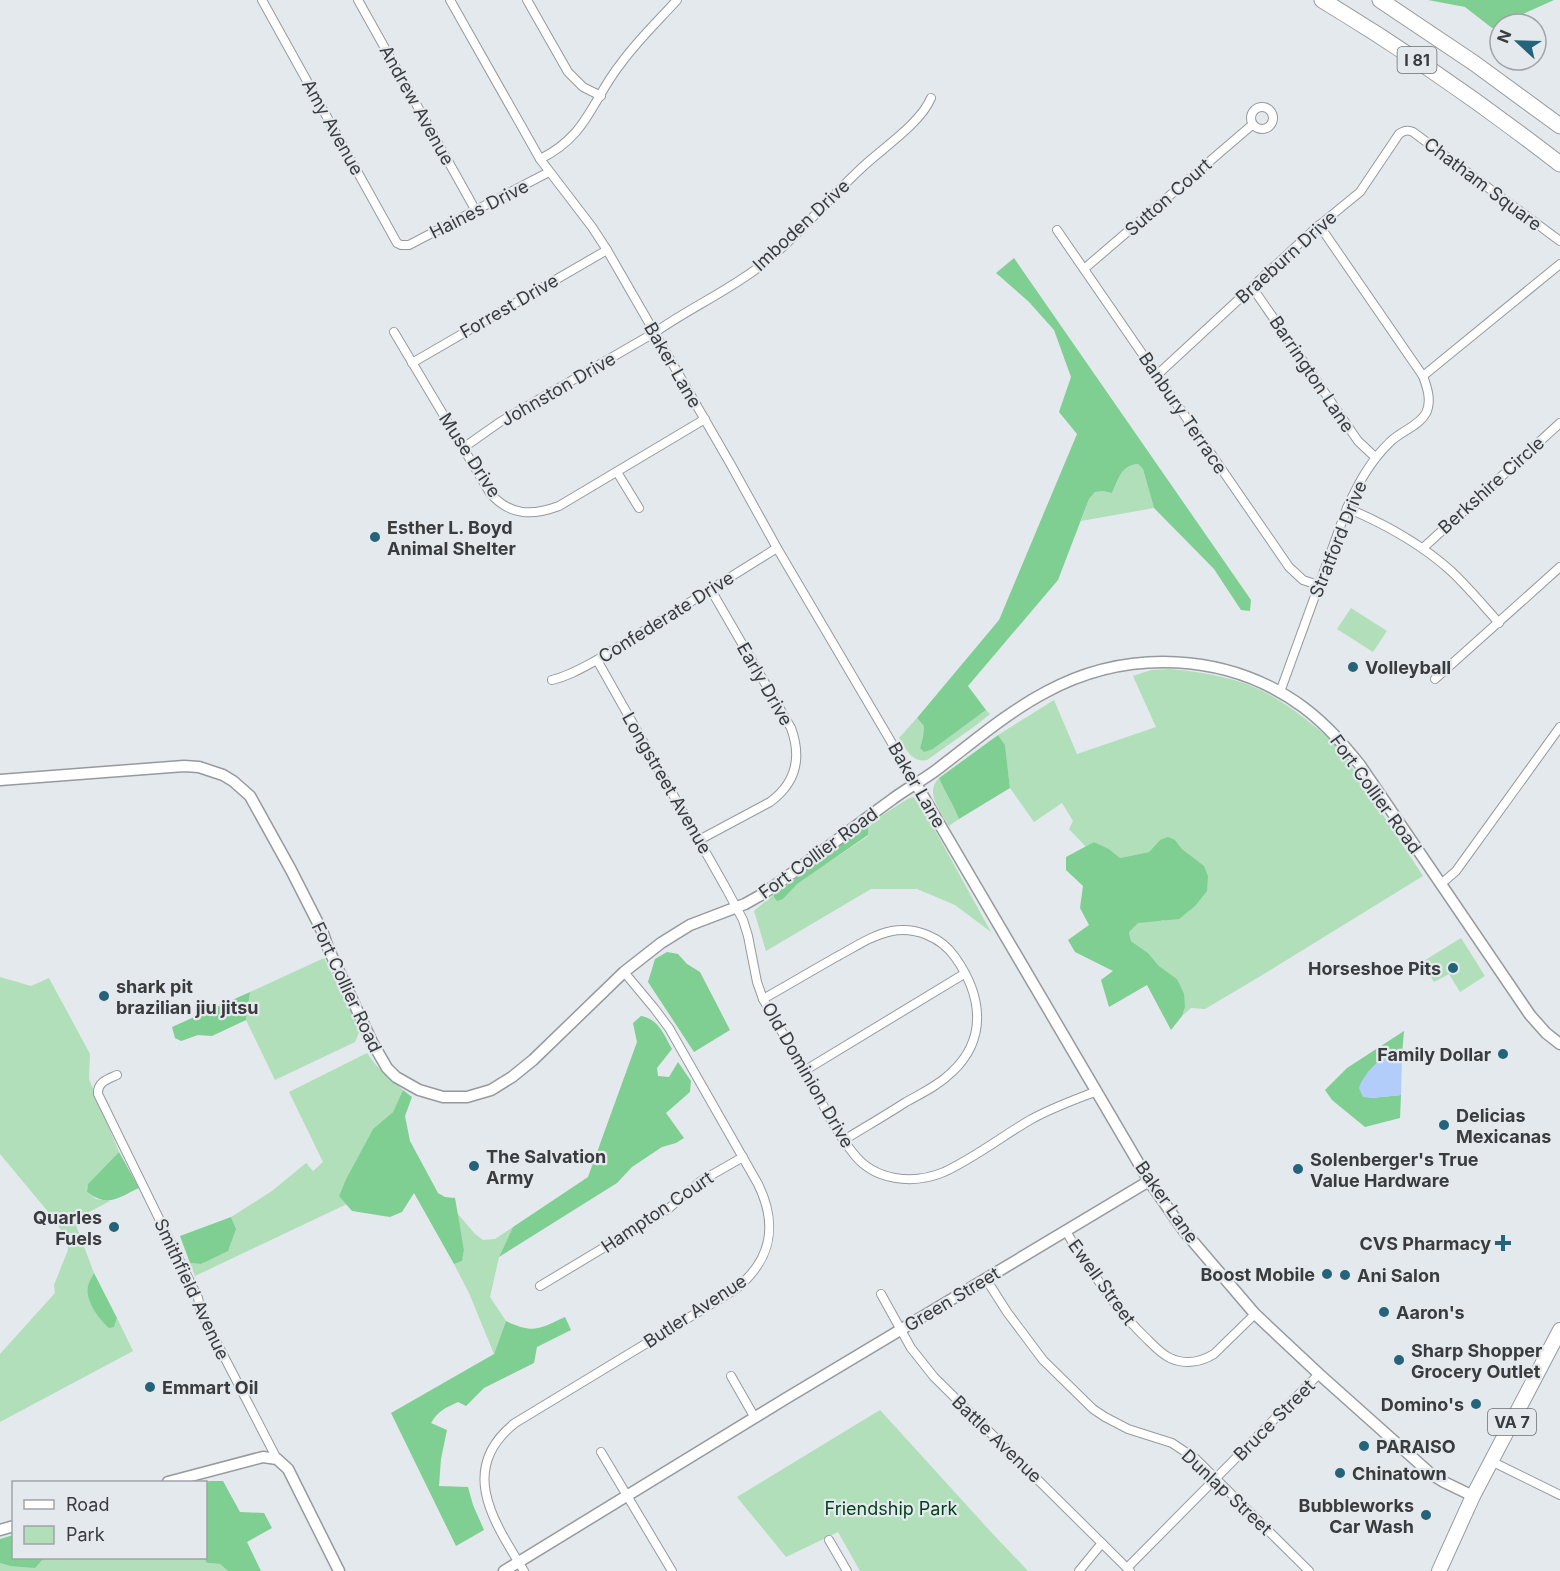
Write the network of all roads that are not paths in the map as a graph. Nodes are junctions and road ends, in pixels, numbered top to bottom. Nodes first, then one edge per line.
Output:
1 (262, 0) edge
2 (358, 0) edge
3 (450, 0) edge
4 (528, 0) edge
5 (677, 0) edge
6 (1322, 0) edge
7 (1380, 0) edge
8 (601, 96) junction
9 (931, 98) dead end
10 (1252, 125) dead end
11 (1560, 125) edge
12 (1404, 131) joint
13 (540, 159) junction
14 (1560, 166) edge
15 (549, 172) junction
16 (476, 211) junction
17 (1319, 225) junction
18 (1057, 230) dead end
19 (1560, 242) edge
20 (409, 245) joint
21 (606, 250) junction
22 (1560, 264) edge
23 (1084, 269) junction
24 (1252, 287) junction
25 (394, 332) dead end
26 (654, 333) junction
27 (412, 363) junction
28 (1156, 375) junction
29 (1423, 376) junction
30 (705, 419) junction
31 (1560, 423) edge
32 (463, 448) junction
33 (1376, 457) junction
34 (616, 472) junction
35 (639, 508) dead end
36 (1347, 508) junction
37 (777, 548) junction
38 (1423, 548) junction
39 (1560, 567) edge
40 (1318, 585) junction
41 (711, 590) junction
42 (1499, 623) junction
43 (597, 660) junction
44 (1435, 679) dead end
45 (552, 680) dead end
46 (1281, 692) junction
47 (1560, 727) edge
48 (0, 780) edge
49 (916, 784) junction
50 (699, 840) junction
51 (1441, 884) junction
52 (736, 908) junction
53 (624, 972) junction
54 (964, 974) junction
55 (763, 999) junction
56 (1558, 1039) edge
57 (804, 1071) junction
58 (117, 1075) dead end
59 (1096, 1091) junction
60 (844, 1140) junction
61 (743, 1157) junction
62 (1149, 1181) junction
63 (1066, 1230) junction
64 (986, 1279) junction
65 (540, 1286) dead end
66 (881, 1294) dead end
67 (1255, 1314) junction
68 (901, 1330) junction
69 (1560, 1330) edge
70 (1319, 1374) junction
71 (731, 1376) dead end
72 (755, 1418) junction
73 (602, 1452) dead end
74 (277, 1459) junction
75 (1491, 1461) junction
76 (1216, 1478) junction
77 (172, 1481) edge
78 (1560, 1495) edge
79 (626, 1496) junction
80 (1473, 1496) junction
81 (829, 1540) dead end
82 (1102, 1543) junction
83 (521, 1566) edge
84 (1128, 1569) edge
85 (339, 1571) edge
86 (504, 1571) edge
87 (672, 1571) edge
88 (847, 1571) edge
89 (1079, 1571) edge
90 (1310, 1571) edge
91 (1438, 1571) edge

1 - 20 street, Amy Avenue
2 - 16 street, Andrew Avenue
3 - 13 street, Baker Lane
4 - 8 street
5 - 8 street, Haines Drive
6 - 14 highway, I 81
7 - 11 highway, I 81
8 - 13 street, Haines Drive
9 - 26 street, Imboden Drive
10 - 23 street, Sutton Court
12 - 17 street, Braeburn Drive
12 - 19 street, Chatham Square
13 - 15 street, Baker Lane
15 - 16 street, Haines Drive
15 - 21 street, Baker Lane
16 - 20 street, Haines Drive
17 - 24 street, Braeburn Drive
17 - 29 street, Stratford Drive
18 - 23 street, Banbury Terrace
21 - 26 street, Baker Lane
21 - 27 street, Forrest Drive
22 - 29 street
23 - 28 street, Banbury Terrace
24 - 28 street, Braeburn Drive
24 - 33 street, Barrington Lane
25 - 27 street, Muse Drive
26 - 30 street, Baker Lane
26 - 32 street, Johnston Drive
27 - 32 street, Muse Drive
28 - 40 street, Banbury Terrace
29 - 33 street, Stratford Drive
30 - 34 street, Muse Drive
30 - 37 street, Baker Lane
31 - 38 street, Berkshire Circle
32 - 34 street, Muse Drive
33 - 36 street, Stratford Drive
34 - 35 street
36 - 38 street
36 - 40 street, Stratford Drive
37 - 41 street, Confederate Drive
37 - 49 street, Baker Lane
38 - 42 street
39 - 42 street
40 - 46 street, Stratford Drive
41 - 43 street, Confederate Drive
41 - 50 street, Early Drive
42 - 44 street
43 - 45 street, Confederate Drive
43 - 50 street, Longstreet Avenue
46 - 49 street, Fort Collier Road
46 - 51 street, Fort Collier Road
47 - 51 street
48 - 53 street, Fort Collier Road
49 - 52 street, Fort Collier Road
49 - 59 street, Baker Lane
50 - 52 street, Longstreet Avenue
51 - 56 street, Fort Collier Road
52 - 53 street, Fort Collier Road
52 - 55 street, Old Dominion Drive
53 - 61 street, Butler Avenue
54 - 55 street
54 - 57 street
54 - 60 street
55 - 57 street, Old Dominion Drive
57 - 60 street, Old Dominion Drive
58 - 74 street, Smithfield Avenue
59 - 60 street, Old Dominion Drive
59 - 62 street, Baker Lane
61 - 65 street, Hampton Court
61 - 83 street, Butler Avenue
62 - 63 street, Green Street
62 - 67 street, Baker Lane
63 - 64 street, Green Street
63 - 67 street, Ewell Street
64 - 68 street, Green Street
64 - 76 street, Dunlap Street
66 - 68 street, Battle Avenue
67 - 70 street, Baker Lane
68 - 72 street, Green Street
68 - 82 street, Battle Avenue
69 - 75 main road, VA 7
70 - 76 street, Bruce Street
70 - 80 street, Baker Lane
71 - 72 street
72 - 79 street, Green Street
73 - 79 street
74 - 77 street
74 - 85 street, Smithfield Avenue
75 - 78 street
75 - 80 main road, VA 7
76 - 84 street, Bruce Street
76 - 90 street, Dunlap Street
79 - 83 street, Green Street
79 - 87 street
80 - 91 main road, VA 7
81 - 88 street
82 - 84 street, Battle Avenue
82 - 89 street
83 - 86 street, Green Street

